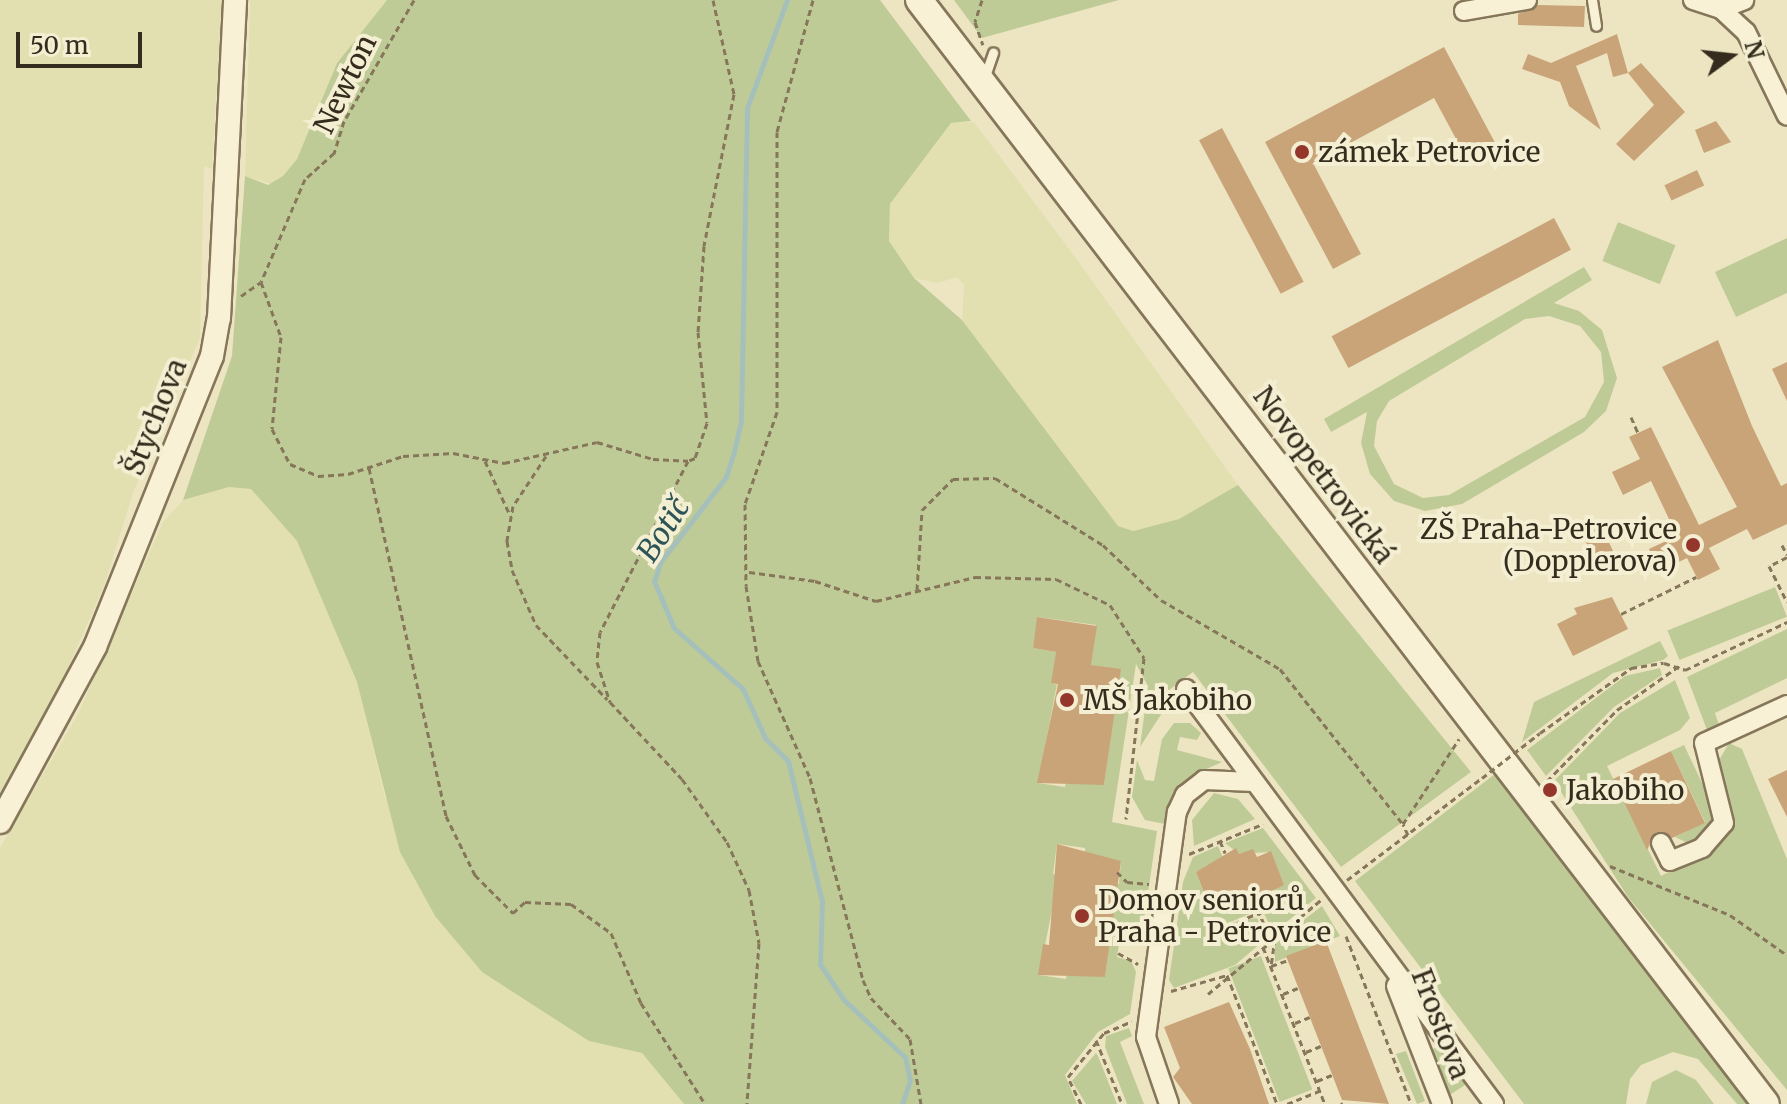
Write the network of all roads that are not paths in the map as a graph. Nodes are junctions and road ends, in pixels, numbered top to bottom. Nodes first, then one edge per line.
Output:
1 (235, 0) edge
2 (919, 0) edge
3 (1527, 0) edge
4 (1592, 0) edge
5 (1693, 0) edge
6 (1744, 0) edge
7 (1721, 9) junction
8 (1464, 11) dead end
9 (1596, 26) dead end
10 (993, 53) road end
11 (982, 82) junction
12 (1787, 116) edge
13 (1186, 689) dead end
14 (1787, 705) edge
15 (1254, 782) junction
16 (0, 822) edge
17 (1661, 843) dead end
18 (1388, 965) junction
19 (1169, 1104) edge
20 (1442, 1104) edge
21 (1494, 1104) edge
22 (1766, 1104) edge

1 - 16 street, Štychova
2 - 11 main road, Novopetrovická
3 - 8 street
4 - 9 lane
5 - 7 street
6 - 7 street
7 - 12 street
10 - 11 lane
11 - 22 main road, Novopetrovická
13 - 15 street
14 - 17 street
15 - 18 street
15 - 19 street
18 - 20 street, Frostova
18 - 21 street

